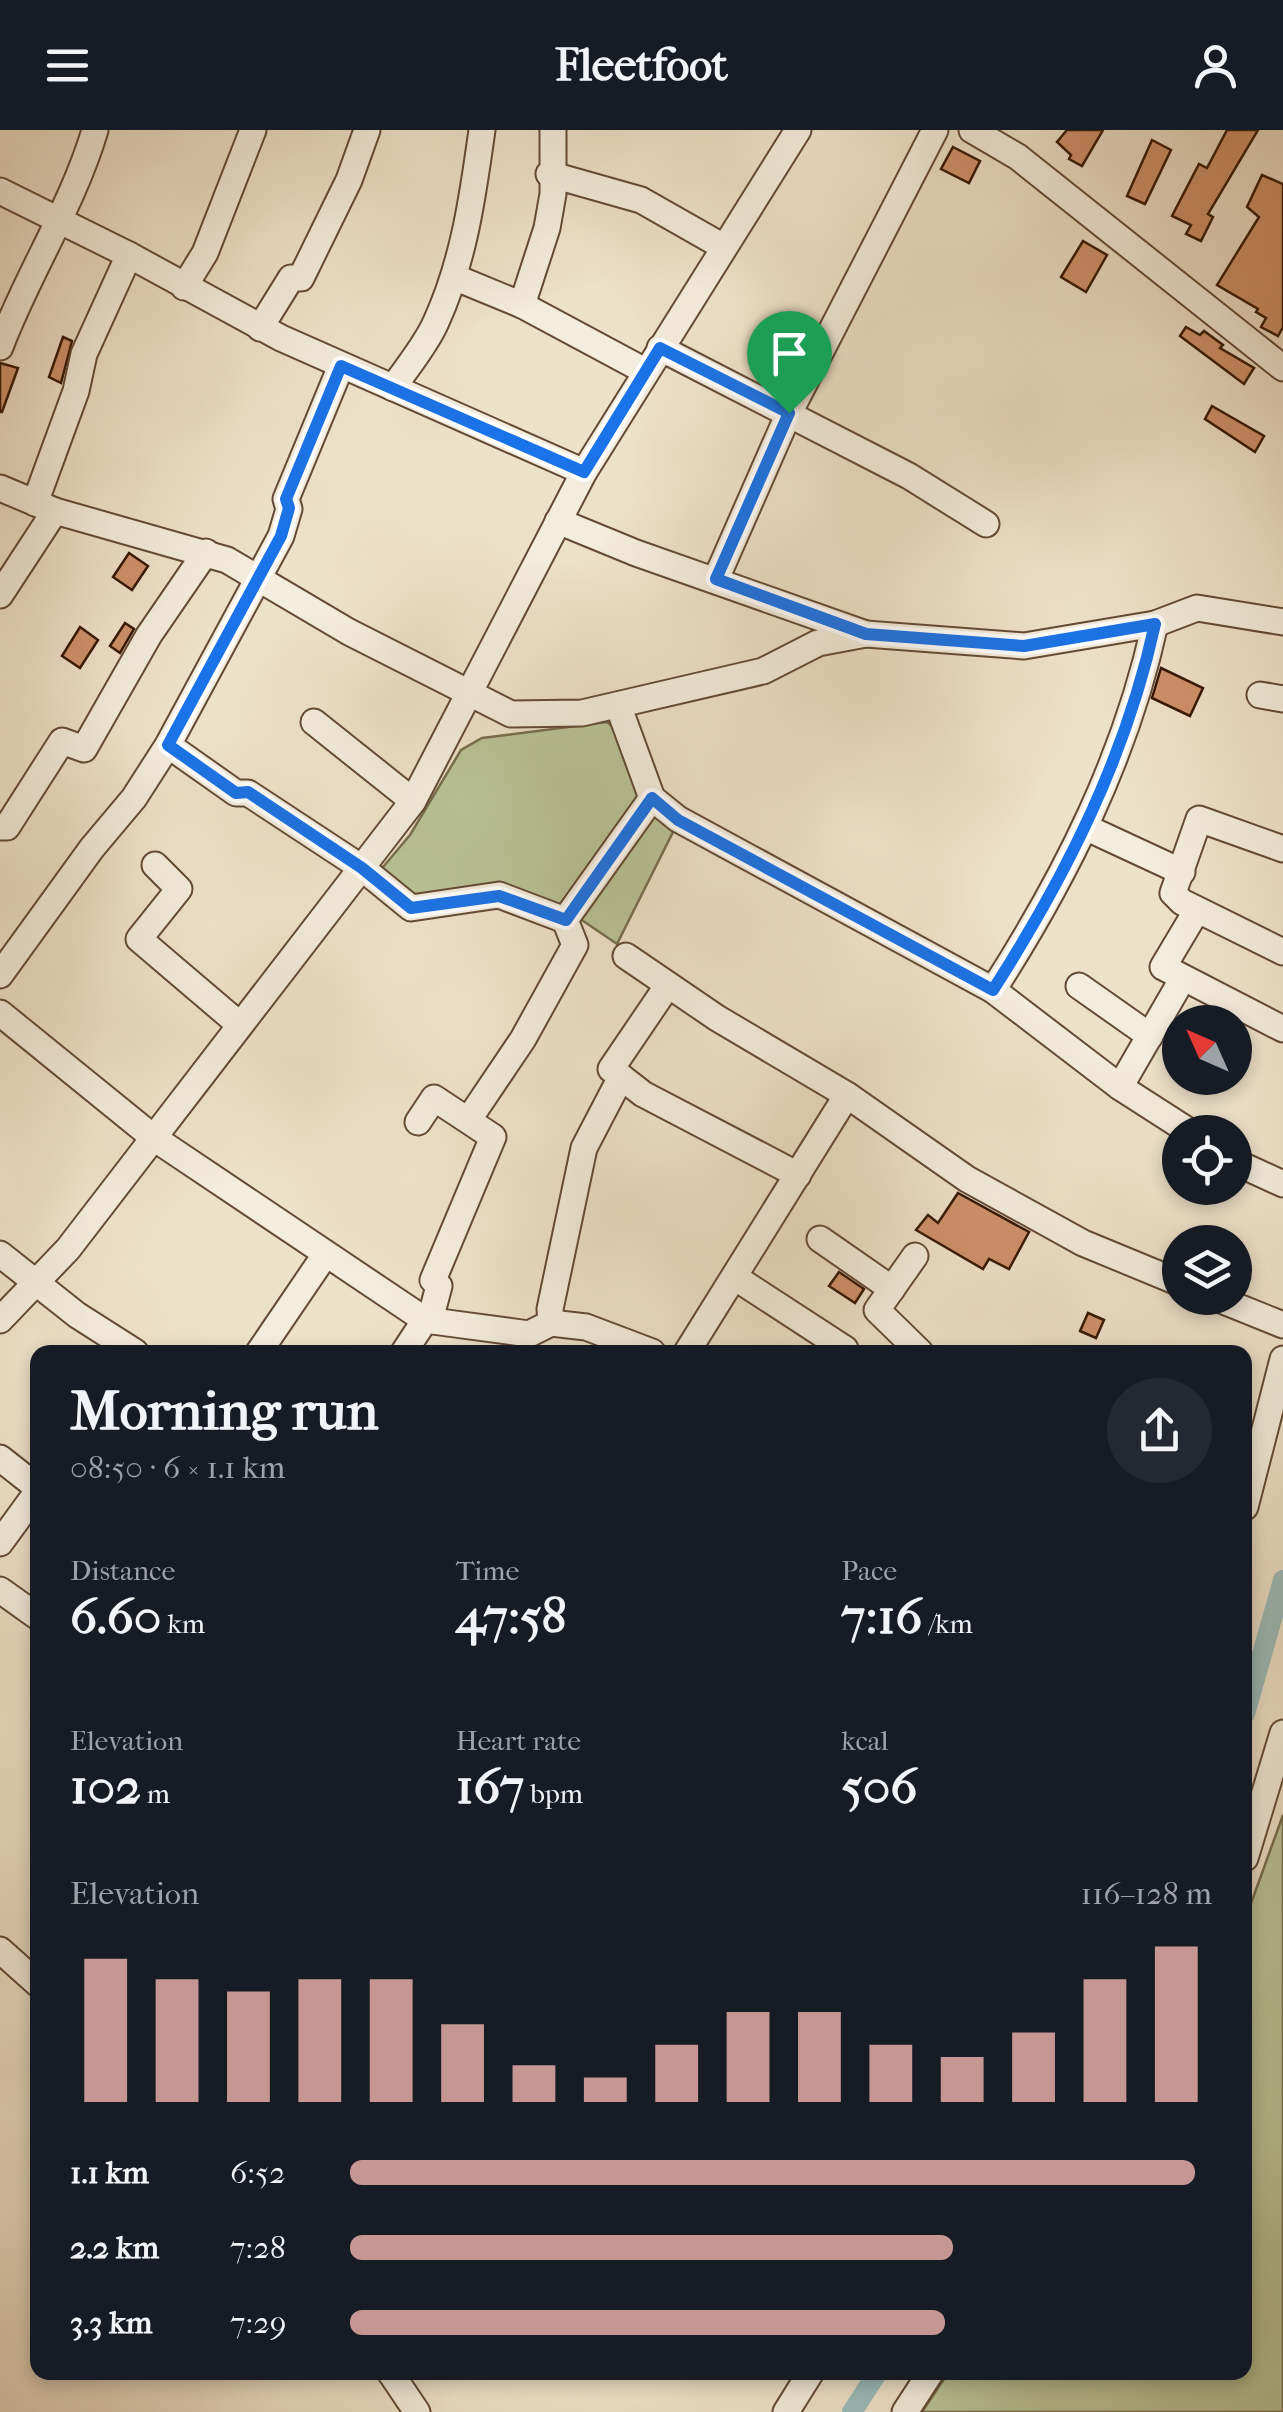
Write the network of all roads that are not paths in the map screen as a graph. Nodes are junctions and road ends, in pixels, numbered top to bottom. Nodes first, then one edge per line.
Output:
1 (95, 130) edge
2 (253, 130) edge
3 (366, 130) edge
4 (482, 130) edge
5 (553, 130) edge
6 (798, 130) edge
7 (935, 130) edge
8 (972, 130) edge
9 (549, 174) junction
10 (0, 191) edge
11 (57, 218) junction
12 (722, 246) junction
13 (129, 254) junction
14 (454, 276) junction
15 (184, 288) junction
16 (522, 305) junction
17 (260, 328) junction
18 (0, 347) edge
19 (660, 348) junction
20 (341, 366) junction
21 (1283, 368) edge
22 (645, 372) junction
23 (393, 388) junction
24 (789, 413) junction
25 (584, 472) junction
26 (0, 488) edge
27 (45, 507) junction
28 (558, 521) junction
29 (986, 524) dead end
30 (206, 552) junction
31 (716, 579) junction
32 (257, 581) junction
33 (0, 595) edge
34 (1283, 622) edge
35 (1155, 624) junction
36 (866, 634) junction
37 (470, 696) junction
38 (618, 704) junction
39 (314, 722) dead end
40 (168, 745) junction
41 (652, 798) junction
42 (413, 801) junction
43 (0, 827) edge
44 (1086, 827) junction
45 (1283, 849) edge
46 (155, 865) dead end
47 (362, 868) junction
48 (1182, 872) junction
49 (1197, 910) junction
50 (566, 920) junction
51 (1283, 952) edge
52 (626, 956) dead end
53 (0, 975) edge
54 (1183, 978) junction
55 (668, 985) junction
56 (1078, 986) dead end
57 (993, 990) junction
58 (0, 1013) edge
59 (240, 1026) junction
60 (1283, 1028) edge
61 (1150, 1036) junction
62 (621, 1077) junction
63 (1120, 1087) junction
64 (847, 1095) junction
65 (1164, 1115) edge
66 (469, 1119) junction
67 (418, 1122) dead end
68 (154, 1138) junction
69 (1252, 1170) edge
70 (798, 1174) junction
71 (1283, 1184) edge
72 (820, 1239) dead end
73 (0, 1254) edge
74 (326, 1255) junction
75 (915, 1256) dead end
76 (1162, 1276) edge
77 (736, 1278) junction
78 (38, 1281) junction
79 (892, 1289) junction
80 (1252, 1313) edge
81 (0, 1320) edge
82 (427, 1320) junction
83 (551, 1323) junction
84 (1283, 1325) edge
85 (124, 1345) edge
86 (264, 1345) edge
87 (409, 1345) edge
88 (634, 1345) edge
89 (692, 1345) edge
90 (838, 1345) edge
91 (913, 1345) edge
92 (1283, 1359) edge
93 (0, 1458) edge
94 (1252, 1480) edge
95 (30, 1482) edge
96 (30, 1500) edge
97 (0, 1543) edge
98 (4, 1602) edge
99 (30, 1613) edge
100 (1283, 1733) edge
101 (1252, 1835) edge
102 (0, 1950) edge
103 (30, 1977) edge
104 (395, 2380) edge
105 (807, 2380) edge
106 (926, 2380) edge
107 (417, 2412) edge
108 (786, 2412) edge
109 (905, 2412) edge

1 - 11 street
2 - 15 street
3 - 17 street
4 - 14 street
5 - 9 street
6 - 12 street
7 - 24 street
8 - 21 street
9 - 12 street
9 - 16 street
10 - 11 street
11 - 13 street
11 - 18 street
12 - 19 street
13 - 15 street
13 - 27 street
14 - 16 street
14 - 23 street
15 - 17 street
16 - 22 street
17 - 20 street
19 - 22 street
19 - 24 street
20 - 23 street
20 - 32 street
22 - 25 street
23 - 25 street
24 - 29 street
24 - 31 street
25 - 28 street
26 - 27 street
27 - 30 street
27 - 33 street
28 - 31 street
28 - 37 street
30 - 32 street
30 - 43 street
31 - 36 street
32 - 37 street
32 - 40 street
34 - 35 street
35 - 36 street
35 - 44 street
36 - 38 street
37 - 38 street
37 - 42 street
38 - 41 street
39 - 42 street
40 - 47 street
40 - 53 street
41 - 50 street
41 - 57 street
42 - 47 street
44 - 48 street
44 - 57 street
45 - 48 street
46 - 59 street
47 - 50 street
47 - 59 street
48 - 49 street
49 - 51 street
49 - 54 street
50 - 66 street
52 - 55 street
54 - 60 street
54 - 61 street
55 - 62 street
55 - 64 street
56 - 61 street
57 - 63 street
58 - 68 street
59 - 68 street
61 - 63 street
62 - 70 street
62 - 83 street
63 - 65 street
64 - 70 street
64 - 76 street
66 - 67 street
66 - 82 street
68 - 74 street
68 - 78 street
69 - 71 street
70 - 77 street
72 - 79 street
73 - 78 street
74 - 82 street
74 - 86 street
75 - 79 street
77 - 89 street
77 - 90 street
78 - 81 street
78 - 85 street
79 - 91 street
80 - 84 street
82 - 83 street
82 - 87 street
83 - 88 street
92 - 94 street
93 - 95 street
96 - 97 street
98 - 99 street
100 - 101 street
102 - 103 street
104 - 107 street
105 - 108 street
106 - 109 street

